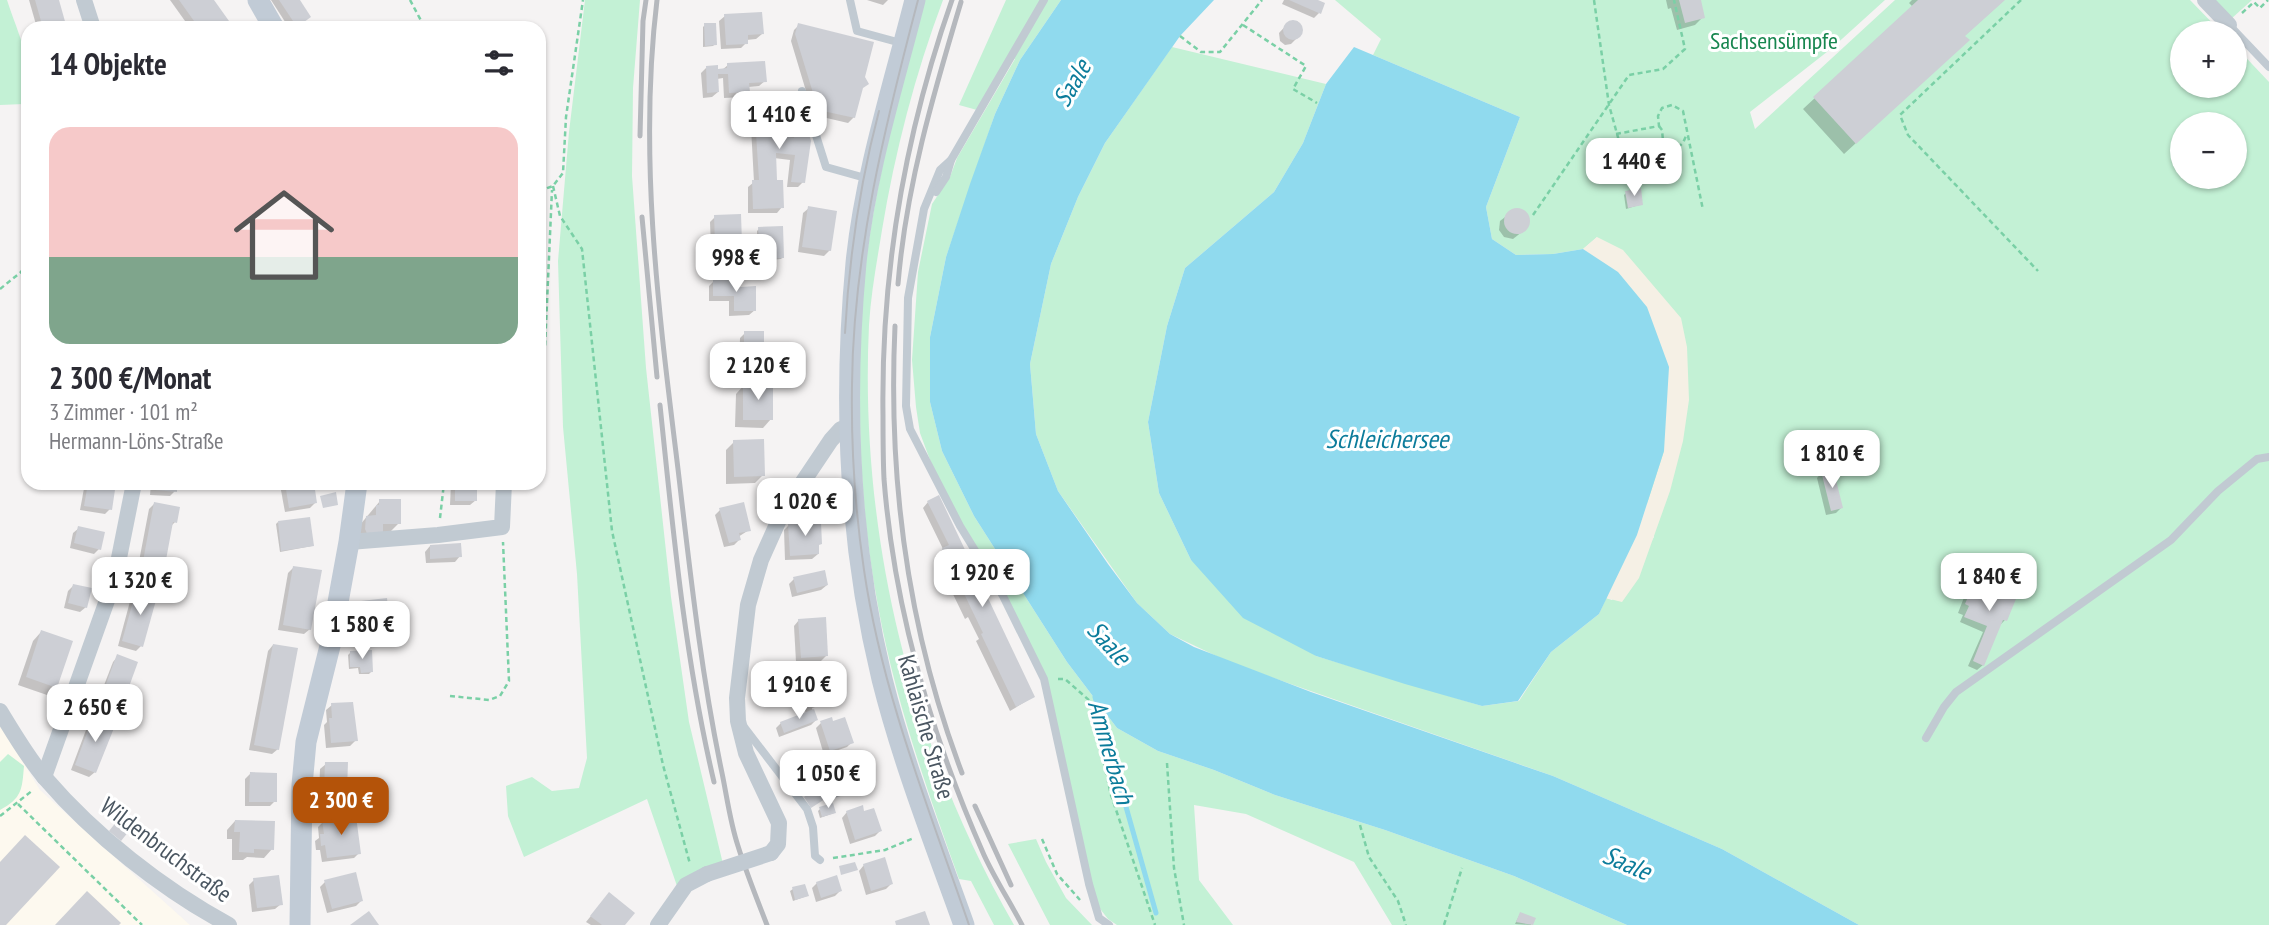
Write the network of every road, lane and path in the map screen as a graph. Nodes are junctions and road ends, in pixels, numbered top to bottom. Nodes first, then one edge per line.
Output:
1 (84, 0) edge
2 (258, 0) edge
3 (410, 0) edge
4 (583, 0) edge
5 (850, 0) edge
6 (915, 0) edge
7 (1044, 0) edge
8 (1262, 0) edge
9 (1594, 0) edge
10 (1674, 0) edge
11 (2021, 0) edge
12 (2205, 0) edge
13 (2268, 0) edge
14 (91, 21) edge
15 (270, 21) edge
16 (421, 21) edge
17 (2225, 21) edge
18 (2239, 21) edge
19 (1243, 25) junction
20 (1180, 36) dead end
21 (904, 44) junction
22 (2247, 44) edge
23 (2269, 67) edge
24 (802, 91) dead end
25 (1317, 103) dead end
26 (1609, 105) junction
27 (1659, 126) junction
28 (1616, 134) junction
29 (1687, 135) junction
30 (1626, 166) dead end
31 (869, 179) junction
32 (552, 186) junction
33 (546, 188) edge
34 (1703, 210) dead end
35 (1532, 215) dead end
36 (2038, 271) dead end
37 (21, 272) edge
38 (0, 289) edge
39 (546, 325) edge
40 (849, 427) junction
41 (2269, 457) edge
42 (133, 490) edge
43 (356, 490) edge
44 (443, 490) edge
45 (504, 490) edge
46 (502, 527) junction
47 (438, 535) junction
48 (349, 542) junction
49 (1044, 679) junction
50 (450, 696) dead end
51 (0, 711) edge
52 (738, 721) junction
53 (1926, 738) dead end
54 (1167, 763) dead end
55 (44, 777) junction
56 (18, 804) junction
57 (0, 816) edge
58 (1360, 825) dead end
59 (930, 832) junction
60 (1042, 839) dead end
61 (820, 860) joint
62 (1462, 868) dead end
63 (700, 877) junction
64 (1098, 918) junction
65 (142, 925) edge
66 (229, 925) edge
67 (300, 925) edge
68 (658, 925) edge
69 (964, 925) edge
70 (1109, 925) edge
71 (1155, 925) edge
72 (1184, 925) edge
73 (1405, 925) edge
74 (1444, 925) edge

1 - 14 street
2 - 15 main road
3 - 16 path
4 - 32 path
5 - 21 lane
6 - 21 main road, Kahlaische Straße
7 - 49 lane
8 - 19 path
9 - 26 path
10 - 26 path
11 - 36 path
12 - 17 street
13 - 18 path
19 - 20 path
19 - 25 path
21 - 31 main road, Kahlaische Straße
22 - 23 lane
24 - 31 lane
26 - 28 path
26 - 35 path
27 - 28 path
27 - 29 path
27 - 29 path
28 - 30 path
29 - 34 path
31 - 40 main road, Kahlaische Straße
32 - 33 path
32 - 39 path
32 - 63 path
37 - 38 path
40 - 52 street
40 - 59 main road, Kahlaische Straße
41 - 53 lane
42 - 55 street
43 - 48 main road
44 - 47 path
45 - 46 street
46 - 47 street
46 - 50 path
47 - 48 street
48 - 67 main road
49 - 64 lane
49 - 71 path
51 - 55 street, Wildenbruchstraße
52 - 61 lane
52 - 63 street, bridge
54 - 72 path
55 - 56 path
55 - 66 street, Wildenbruchstraße
56 - 57 path
56 - 65 path
58 - 73 path
59 - 61 path
59 - 69 main road, Kahlaische Straße
60 - 64 path
62 - 74 path
63 - 68 street
64 - 70 lane

